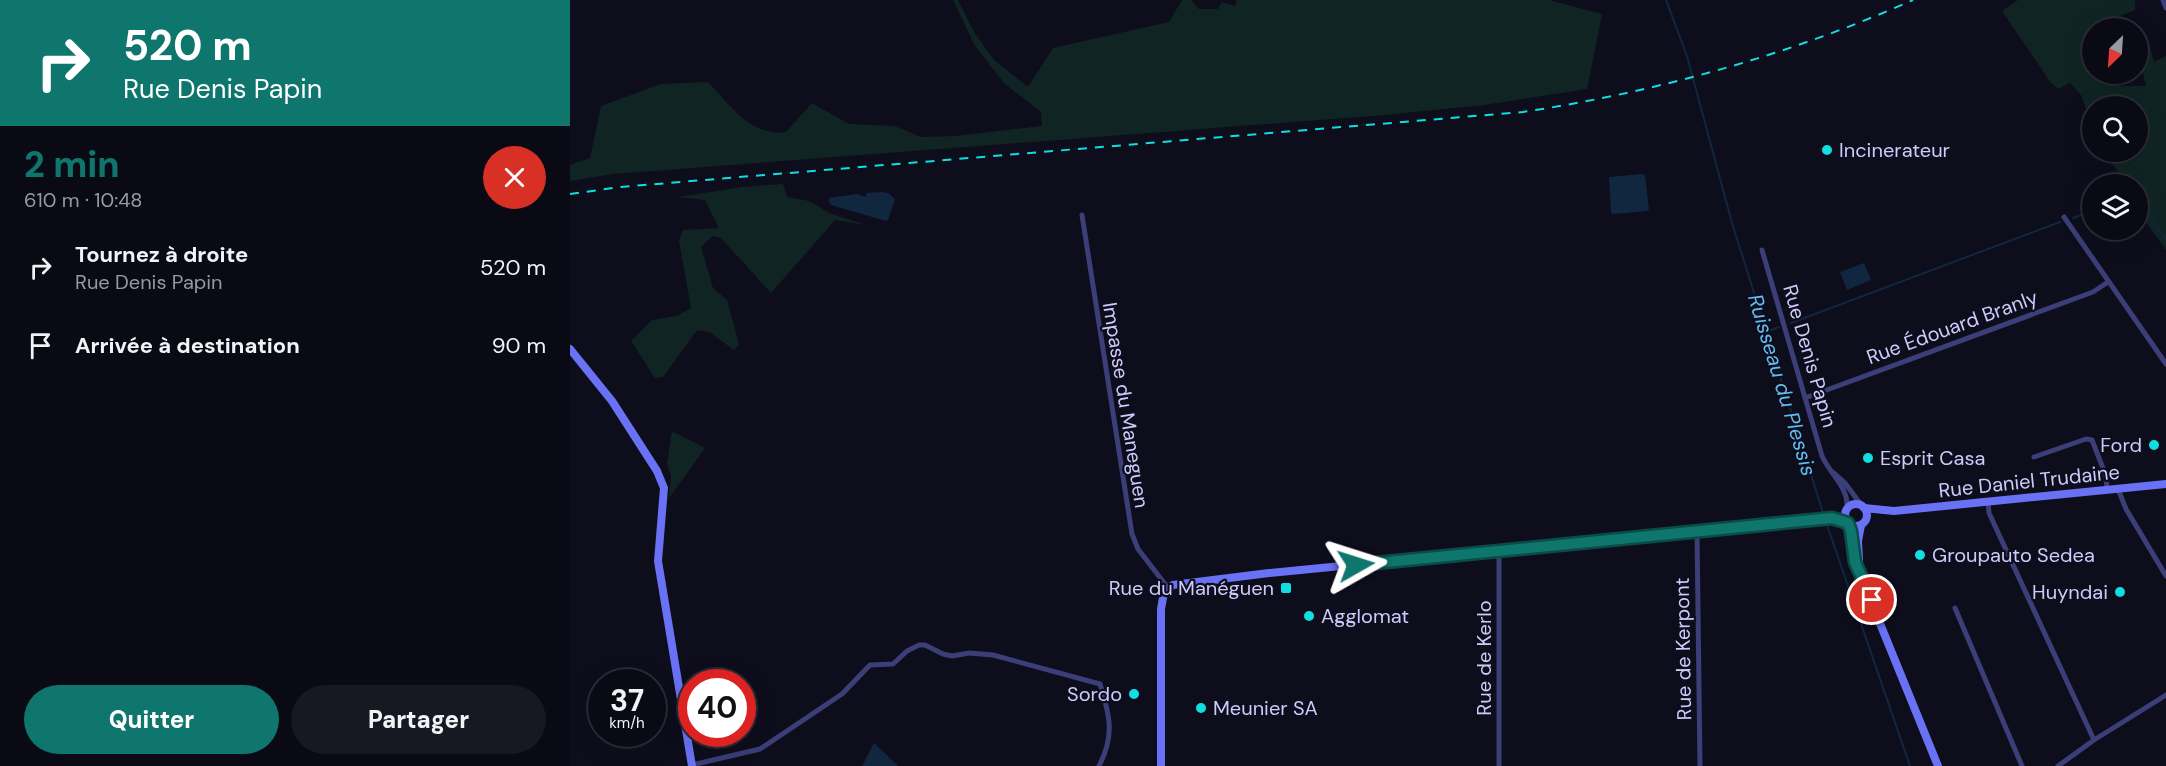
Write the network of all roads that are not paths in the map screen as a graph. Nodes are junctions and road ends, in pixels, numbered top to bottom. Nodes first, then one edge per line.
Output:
1 (2163, 0) edge
2 (2166, 8) edge
3 (1082, 216) dead end
4 (2064, 218) dead end
5 (1762, 250) dead end
6 (2108, 282) junction
7 (570, 349) edge
8 (2166, 364) edge
9 (1805, 398) junction
10 (2034, 458) dead end
11 (1830, 471) junction
12 (2166, 484) edge
13 (2118, 489) junction
14 (2107, 490) junction
15 (1988, 502) junction
16 (1863, 507) junction
17 (1847, 509) junction
18 (1894, 512) junction
19 (1832, 518) junction
20 (1847, 522) junction
21 (1863, 523) junction
22 (1697, 531) junction
23 (1499, 550) junction
24 (2166, 576) edge
25 (1863, 579) junction
26 (1168, 588) junction
27 (1954, 608) dead end
28 (2166, 695) edge
29 (2094, 740) junction
30 (692, 766) edge
31 (1099, 766) edge
32 (1161, 766) edge
33 (1499, 766) edge
34 (1700, 766) edge
35 (1938, 766) edge
36 (2022, 766) edge
37 (2058, 766) edge

1 - 2 street
3 - 26 street, Impasse du Maneguen
4 - 6 street
5 - 9 street, Rue Denis Papin
6 - 8 street
6 - 9 street, Rue Édouard Branly
7 - 30 street
9 - 11 street, Rue Denis Papin
10 - 14 street
11 - 16 street, Rue Denis Papin
11 - 17 street, Rue Denis Papin
12 - 13 street, Rue Daniel Trudaine
13 - 14 street, Rue Daniel Trudaine
13 - 24 street
14 - 15 street, Rue Daniel Trudaine
15 - 18 street, Rue Daniel Trudaine
15 - 29 street
16 - 17 street
16 - 18 street, Rue Daniel Trudaine
16 - 21 street
17 - 19 street
17 - 20 street
18 - 21 street, Rue Daniel Trudaine
19 - 20 street
19 - 22 street
20 - 21 street
20 - 25 street
21 - 25 street
22 - 23 street
22 - 34 street, Rue de Kerpont
23 - 26 street
23 - 33 street, Rue de Kerlo
25 - 35 street
26 - 32 street
27 - 36 street
28 - 29 street
29 - 37 street
30 - 31 street

